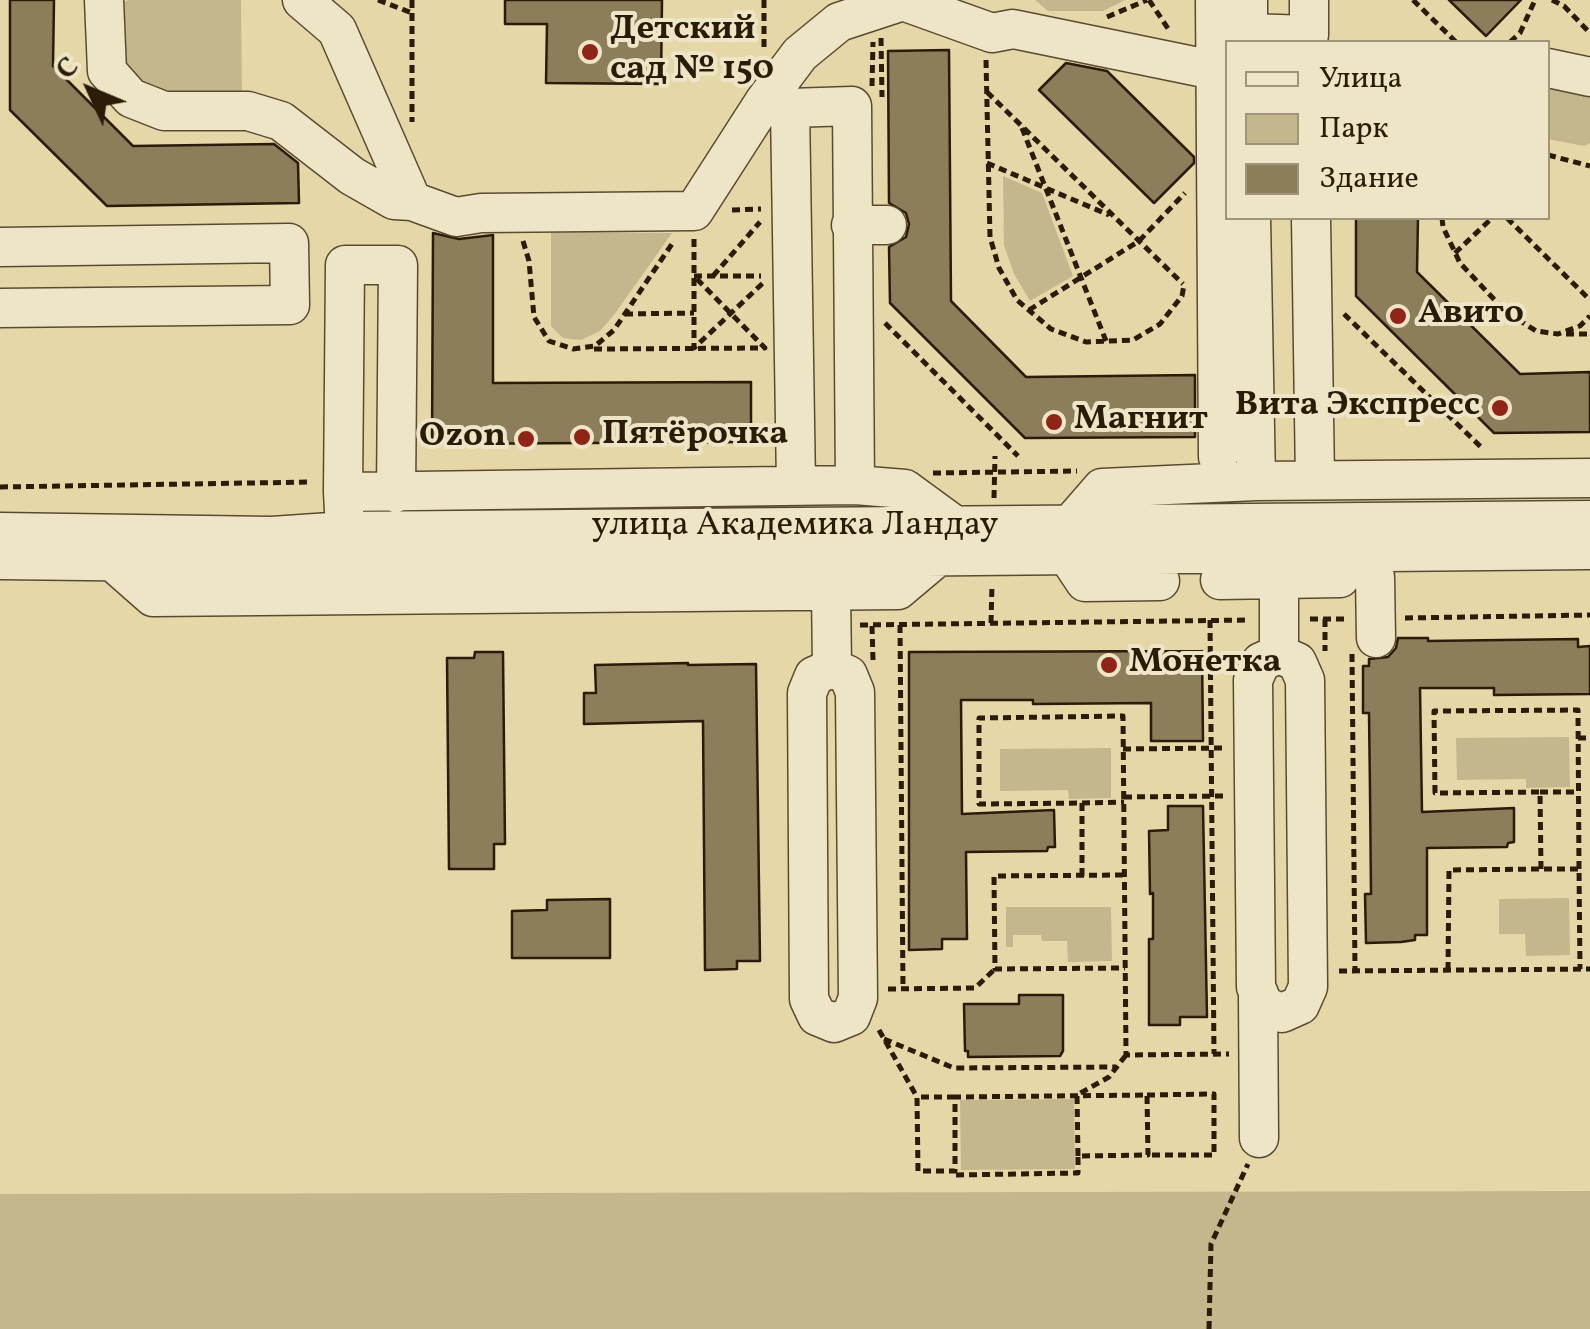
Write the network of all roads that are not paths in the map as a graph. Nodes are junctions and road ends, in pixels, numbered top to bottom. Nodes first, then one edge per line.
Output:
1 (104, 0) edge
2 (302, 0) edge
3 (1214, 0) edge
4 (1248, 0) edge
5 (1309, 0) edge
6 (1550, 68) edge
7 (1590, 77) edge
8 (1215, 89) edge
9 (412, 202) junction
10 (1251, 220) edge
11 (1311, 220) edge
12 (0, 247) edge
13 (289, 264) junction
14 (344, 265) junction
15 (0, 308) edge
16 (1218, 457) dead end
17 (1590, 478) edge
18 (1315, 480) junction
19 (1256, 481) junction
20 (855, 485) junction
21 (796, 486) junction
22 (344, 492) junction
23 (396, 493) junction
24 (1590, 520) edge
25 (0, 532) edge
26 (345, 532) junction
27 (1068, 541) junction
28 (947, 542) junction
29 (1590, 550) edge
30 (0, 560) edge
31 (111, 560) junction
32 (1590, 574) edge
33 (1375, 577) junction
34 (1279, 580) junction
35 (832, 608) junction
36 (1368, 632) road end
37 (1279, 637) junction
38 (1258, 997) junction
39 (811, 1046) dead end
40 (1259, 1138) road end

1 - 9 street
2 - 9 street
3 - 8 street
4 - 5 street
6 - 7 street
8 - 9 street
8 - 16 street
10 - 19 street
11 - 18 street
12 - 13 street
13 - 14 street
13 - 15 street
14 - 22 street
14 - 23 street
17 - 18 street
18 - 19 street
19 - 27 street
20 - 21 street
20 - 21 street
20 - 28 street
21 - 23 street
22 - 23 street
22 - 26 street
24 - 27 street, улица Академика Ландау
25 - 26 street, улица Академика Ландау
26 - 28 street, улица Академика Ландау
27 - 28 street, улица Академика Ландау
27 - 29 street, улица Академика Ландау
27 - 34 street
28 - 31 street, улица Академика Ландау
28 - 35 street
30 - 31 street, улица Академика Ландау
31 - 35 street
32 - 33 street
33 - 34 street
33 - 36 street
34 - 37 street
35 - 39 street
37 - 38 street
37 - 38 street
38 - 40 street

